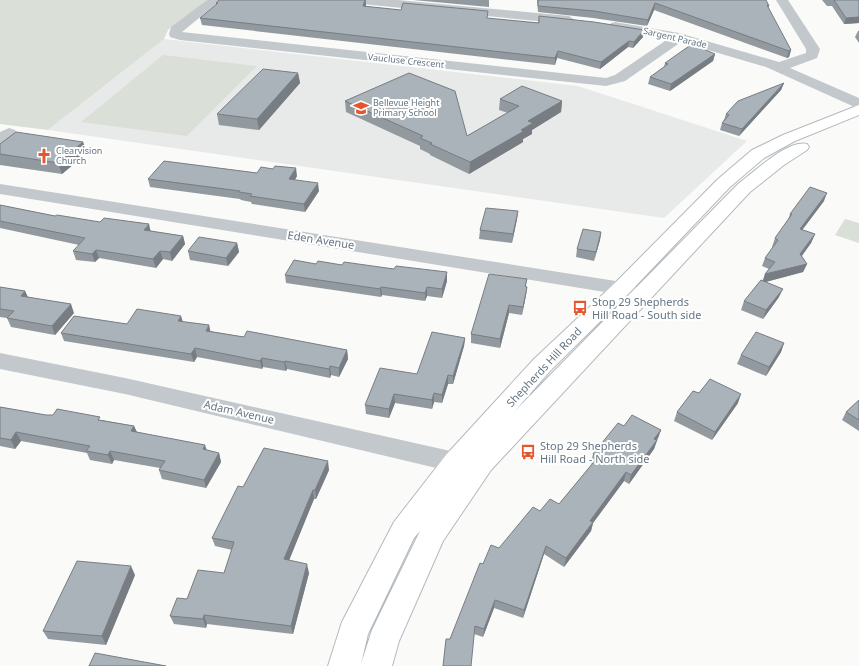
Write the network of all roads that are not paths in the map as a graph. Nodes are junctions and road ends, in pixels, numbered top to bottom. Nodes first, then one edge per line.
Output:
1 (215, 0) edge
2 (361, 0) edge
3 (514, 0) edge
4 (782, 0) edge
5 (383, 1) edge
6 (513, 14) junction
7 (578, 22) edge
8 (600, 24) edge
9 (679, 37) junction
10 (779, 67) junction
11 (859, 104) edge
12 (859, 110) edge
13 (859, 119) edge
14 (0, 189) edge
15 (631, 292) junction
16 (0, 361) edge
17 (465, 467) junction
18 (344, 666) edge
19 (376, 666) edge

1 - 9 street, Vaucluse Crescent
2 - 5 street
3 - 6 street
4 - 10 street
5 - 6 street
6 - 7 street
8 - 9 street, Sargent Parade
9 - 10 street, Sargent Parade
10 - 11 street, Sargent Parade
12 - 15 main road, Shepherds Hill Road
13 - 15 main road, Shepherds Hill Road
14 - 15 street, Eden Avenue
15 - 17 main road, Shepherds Hill Road
16 - 17 street, Adam Avenue
17 - 18 main road, Shepherds Hill Road
17 - 19 main road, Shepherds Hill Road

